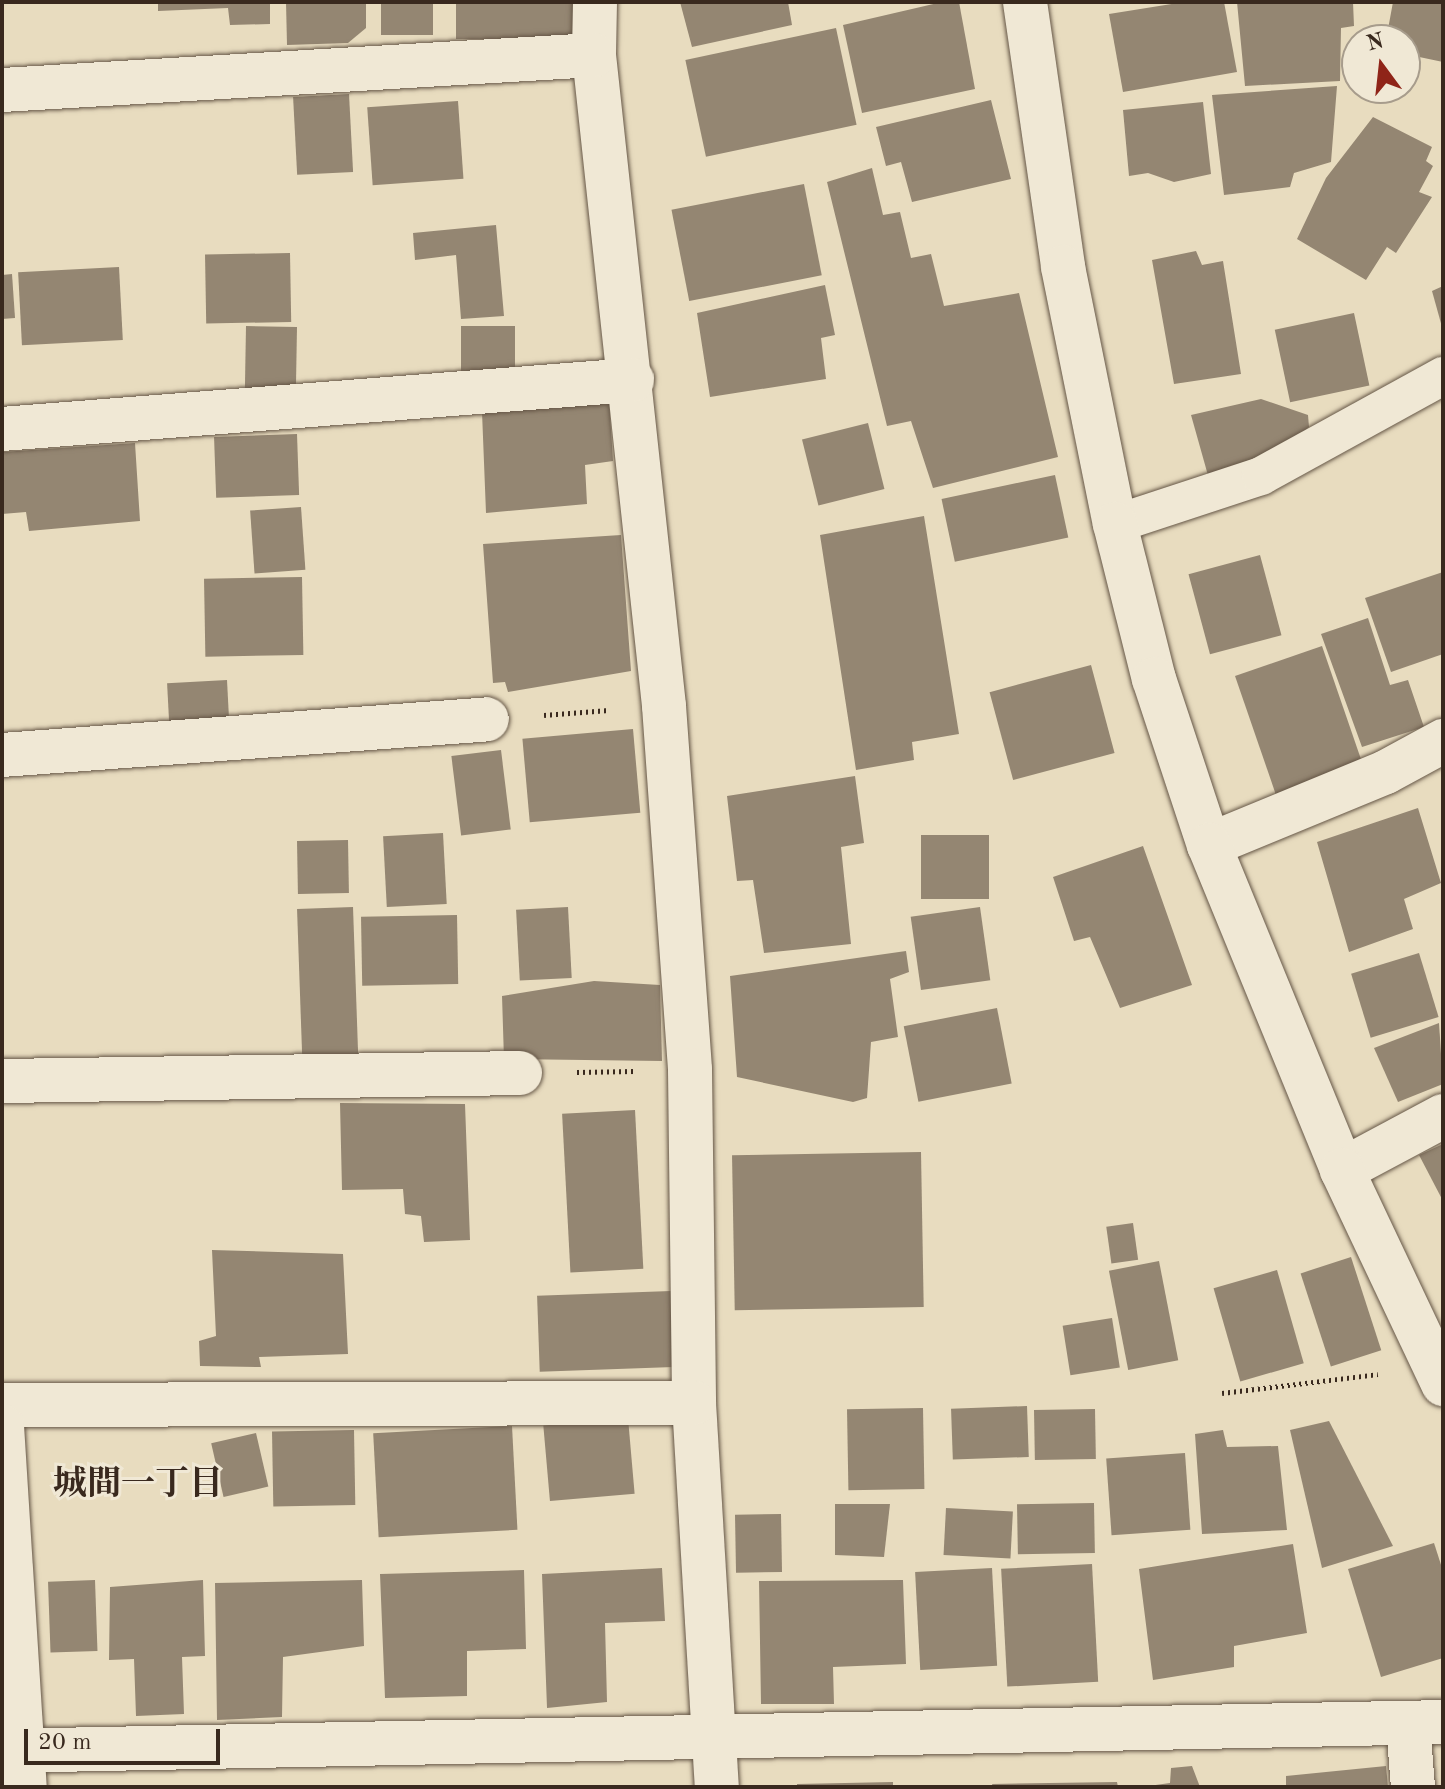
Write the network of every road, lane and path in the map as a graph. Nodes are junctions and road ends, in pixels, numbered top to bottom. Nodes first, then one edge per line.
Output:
1 (595, 2) edge
2 (1025, 2) edge
3 (594, 55) junction
4 (2, 90) edge
5 (1443, 376) edge
6 (632, 380) junction
7 (2, 429) edge
8 (1115, 524) junction
9 (664, 706) junction
10 (487, 719) joint
11 (1443, 741) edge
12 (2, 755) edge
13 (1209, 845) junction
14 (690, 1070) junction
15 (520, 1073) joint
16 (2, 1081) edge
17 (1443, 1116) edge
18 (1342, 1170) junction
19 (1439, 1375) edge
20 (1222, 1393) dead end
21 (694, 1403) junction
22 (2, 1405) edge
23 (2, 1426) edge
24 (1425, 1723) edge
25 (714, 1736) junction
26 (17, 1763) edge
27 (717, 1787) edge
28 (1413, 1787) edge

1 - 3 street
2 - 8 street
3 - 4 street
3 - 6 street
5 - 8 lane
6 - 7 street
6 - 9 street
8 - 13 street
9 - 10 path
9 - 14 street
10 - 12 street
11 - 13 street
13 - 18 street
14 - 15 path
14 - 21 street
15 - 16 street
17 - 18 street
18 - 19 street
19 - 20 path
21 - 22 street
21 - 25 street
23 - 26 street
24 - 25 street
24 - 28 street
25 - 26 street
25 - 27 street

